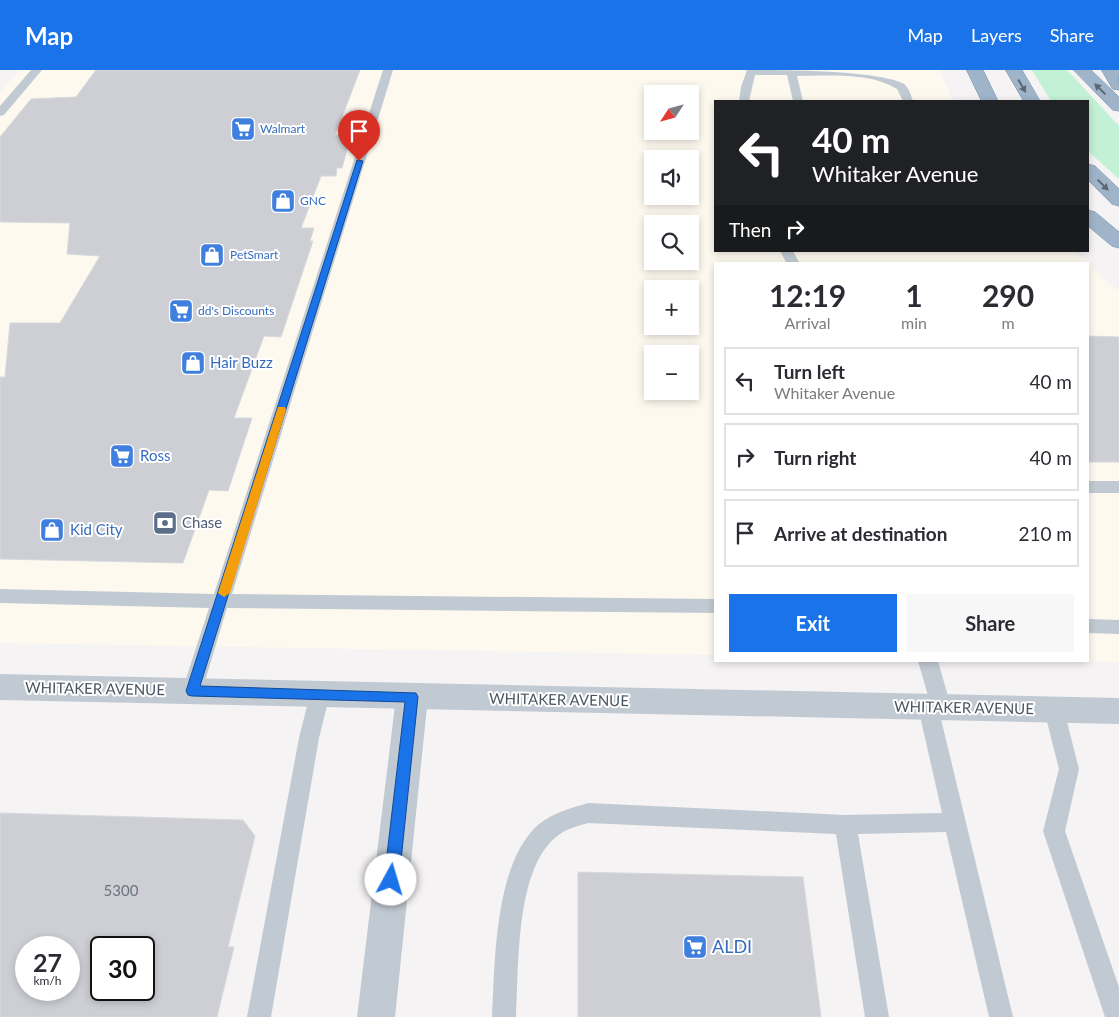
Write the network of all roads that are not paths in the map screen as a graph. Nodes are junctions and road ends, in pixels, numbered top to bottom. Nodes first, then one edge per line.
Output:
1 (37, 70) edge
2 (388, 70) edge
3 (975, 70) edge
4 (1014, 70) edge
5 (1082, 70) edge
6 (1110, 70) edge
7 (751, 71) edge
8 (791, 72) junction
9 (1119, 85) edge
10 (744, 100) edge
11 (798, 100) edge
12 (908, 100) edge
13 (990, 100) edge
14 (1031, 100) edge
15 (1119, 106) edge
16 (0, 113) edge
17 (1089, 171) edge
18 (1119, 200) edge
19 (1089, 217) edge
20 (1119, 242) edge
21 (1089, 487) edge
22 (1119, 487) edge
23 (0, 596) edge
24 (221, 602) junction
25 (714, 606) edge
26 (1089, 626) edge
27 (1119, 627) edge
28 (928, 662) edge
29 (0, 687) edge
30 (192, 691) junction
31 (320, 694) junction
32 (412, 697) junction
33 (934, 707) junction
34 (1054, 710) junction
35 (1119, 711) edge
36 (955, 822) junction
37 (845, 825) junction
38 (259, 1017) edge
39 (376, 1017) edge
40 (504, 1017) edge
41 (877, 1017) edge
42 (1001, 1017) edge
43 (1117, 1017) edge

1 - 16 lane
2 - 24 lane
3 - 13 highway
4 -> 14 highway
15 -> 5 highway
6 - 9 highway
7 - 8 lane
7 - 10 lane
8 - 11 lane
8 - 12 lane
17 -> 18 highway
19 - 20 highway
21 - 22 lane
23 - 24 lane
24 - 25 lane
24 - 30 lane
26 - 27 lane
28 - 33 lane
29 - 30 street, WHITAKER AVENUE
30 - 31 street, WHITAKER AVENUE
31 - 32 street, WHITAKER AVENUE
31 - 38 lane
32 - 33 street, WHITAKER AVENUE
32 - 39 street
33 - 34 street, WHITAKER AVENUE
33 - 36 lane
34 - 35 street, WHITAKER AVENUE
34 - 43 lane
36 - 37 lane
36 - 42 lane
37 - 40 lane
37 - 41 lane

